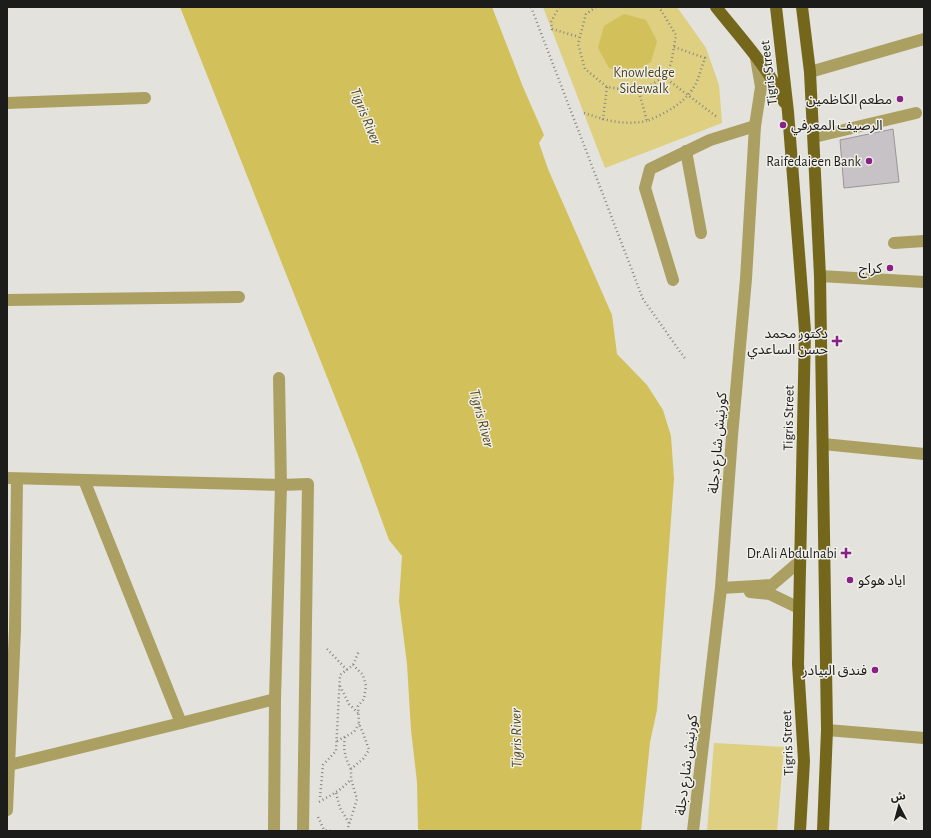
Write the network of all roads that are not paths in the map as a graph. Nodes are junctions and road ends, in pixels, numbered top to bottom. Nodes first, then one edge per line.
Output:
1 (716, 7) edge
2 (776, 7) edge
3 (802, 7) edge
4 (924, 40) edge
5 (756, 58) junction
6 (810, 72) junction
7 (145, 98) dead end
8 (7, 103) edge
9 (788, 112) junction
10 (916, 112) dead end
11 (754, 126) junction
12 (814, 137) junction
13 (686, 151) junction
14 (701, 233) dead end
15 (924, 241) edge
16 (894, 243) dead end
17 (820, 276) junction
18 (673, 280) dead end
19 (924, 282) edge
20 (239, 297) dead end
21 (7, 300) edge
22 (279, 378) dead end
23 (823, 444) junction
24 (924, 454) edge
25 (12, 479) edge
26 (84, 480) junction
27 (281, 485) junction
28 (800, 561) junction
29 (721, 588) junction
30 (799, 608) junction
31 (11, 630) edge
32 (275, 699) junction
33 (181, 723) junction
34 (827, 730) junction
35 (924, 738) edge
36 (9, 765) junction
37 (7, 810) edge
38 (274, 831) edge
39 (303, 831) edge
40 (693, 831) edge
41 (800, 831) edge
42 (823, 831) edge

1 - 5 main road
2 - 9 main road, Tigris Street
3 - 6 main road
4 - 6 street
5 - 9 main road
5 - 11 street, كورنيش شارع دجلة
6 - 12 main road
7 - 8 street
9 - 28 main road, Tigris Street
10 - 12 street
11 - 13 street
11 - 29 street, كورنيش شارع دجلة
12 - 17 main road
13 - 14 street
13 - 18 street
15 - 16 street
17 - 19 street
17 - 23 main road
20 - 21 street
22 - 27 street
23 - 24 street
23 - 34 main road
25 - 26 street
25 - 31 street
26 - 27 street
26 - 33 street
27 - 32 street
27 - 39 street
28 - 29 street
28 - 30 main road, Tigris Street
29 - 30 street
29 - 40 street, كورنيش شارع دجلة
30 - 41 main road, Tigris Street
31 - 36 street
32 - 33 street
32 - 38 street
33 - 36 street
34 - 35 street
34 - 42 main road
36 - 37 street

